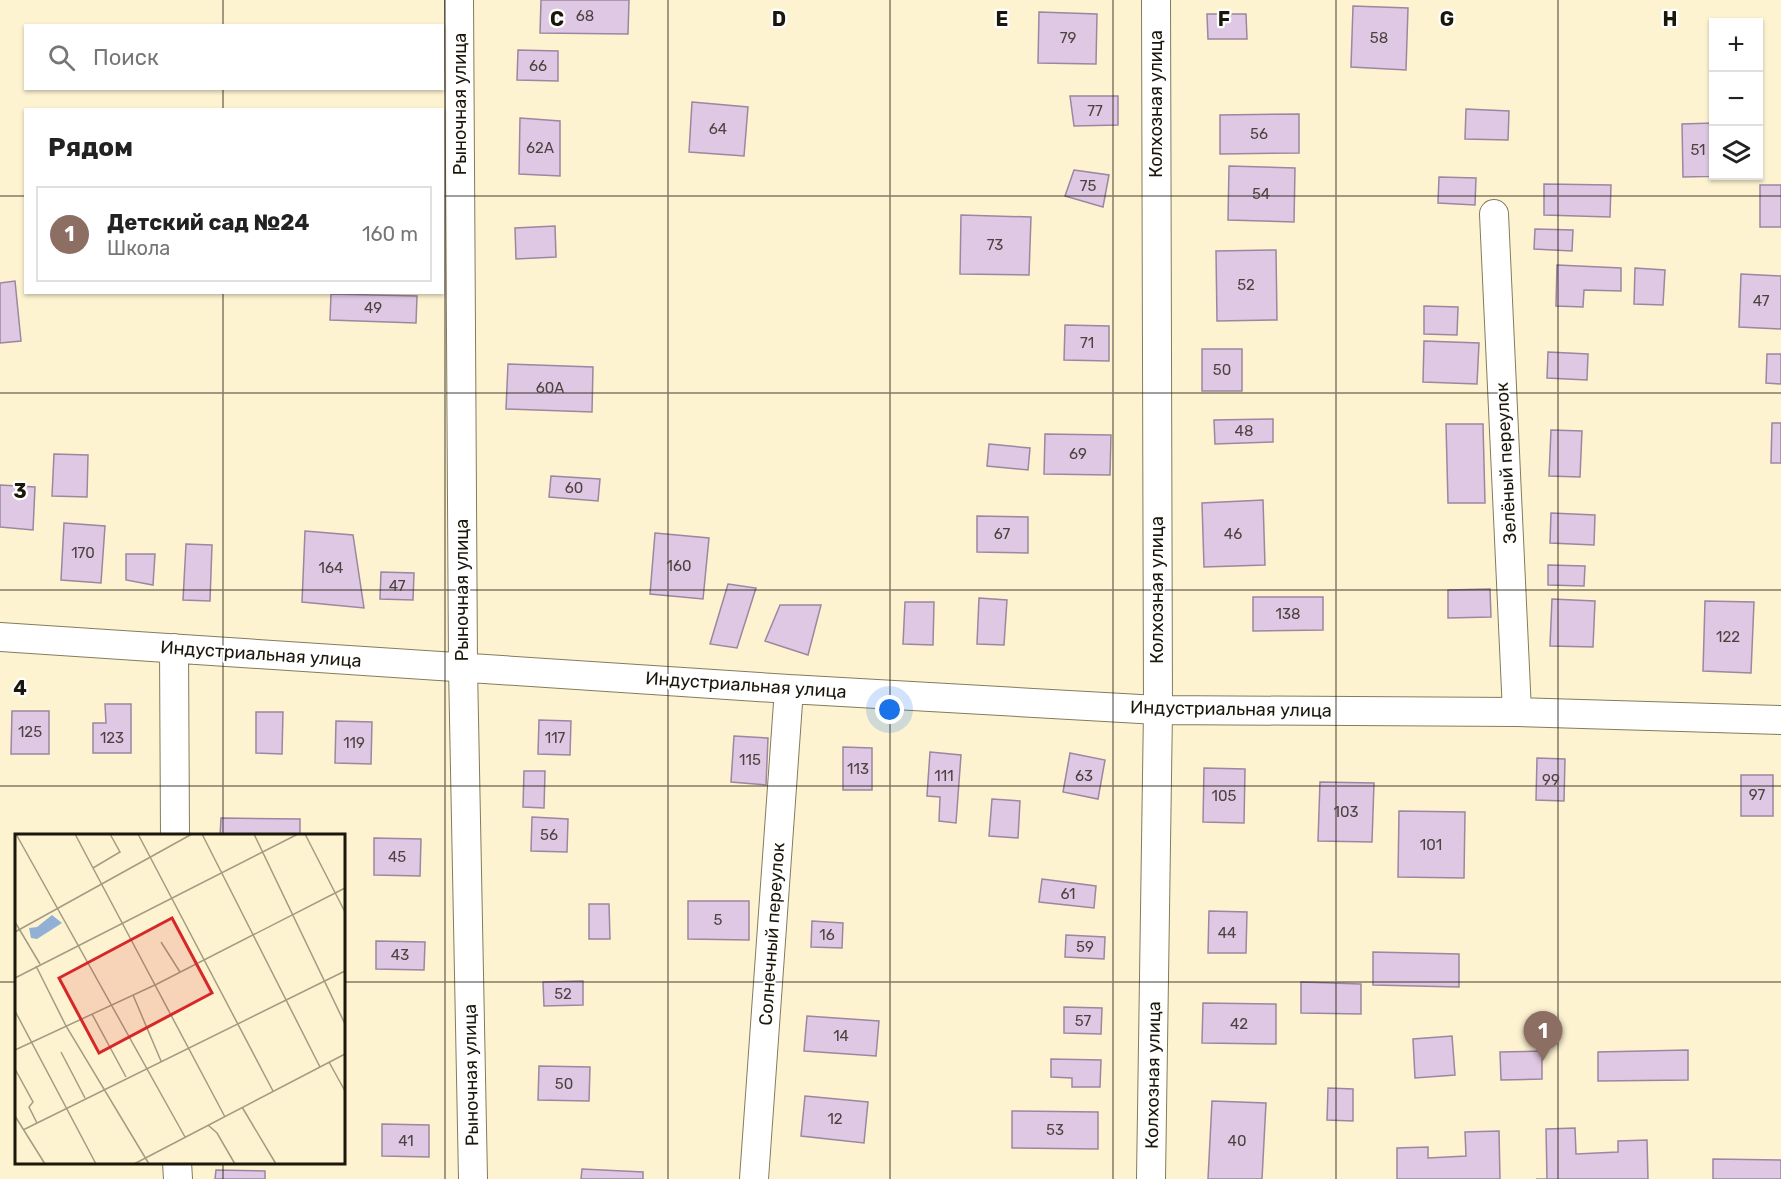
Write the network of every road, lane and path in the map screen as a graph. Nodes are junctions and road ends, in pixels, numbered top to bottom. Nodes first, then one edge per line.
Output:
1 (459, 0) edge
2 (1156, 0) edge
3 (1494, 214) dead end
4 (0, 637) edge
5 (174, 648) junction
6 (463, 667) junction
7 (789, 688) junction
8 (1158, 710) junction
9 (1517, 712) junction
10 (1781, 720) edge
11 (175, 834) edge
12 (177, 1164) edge
13 (178, 1179) edge
14 (472, 1179) edge
15 (754, 1179) edge
16 (1151, 1179) edge

1 - 6 street, Рыночная улица
2 - 8 street, Колхозная улица
3 - 9 street, Зелёный переулок
4 - 5 street, Индустриальная улица
5 - 6 street, Индустриальная улица
5 - 11 street
6 - 7 street, Индустриальная улица
6 - 14 street, Рыночная улица
7 - 8 street, Индустриальная улица
7 - 15 street, Солнечный переулок
8 - 9 street, Индустриальная улица
8 - 16 street, Колхозная улица
9 - 10 street, Индустриальная улица
12 - 13 street

